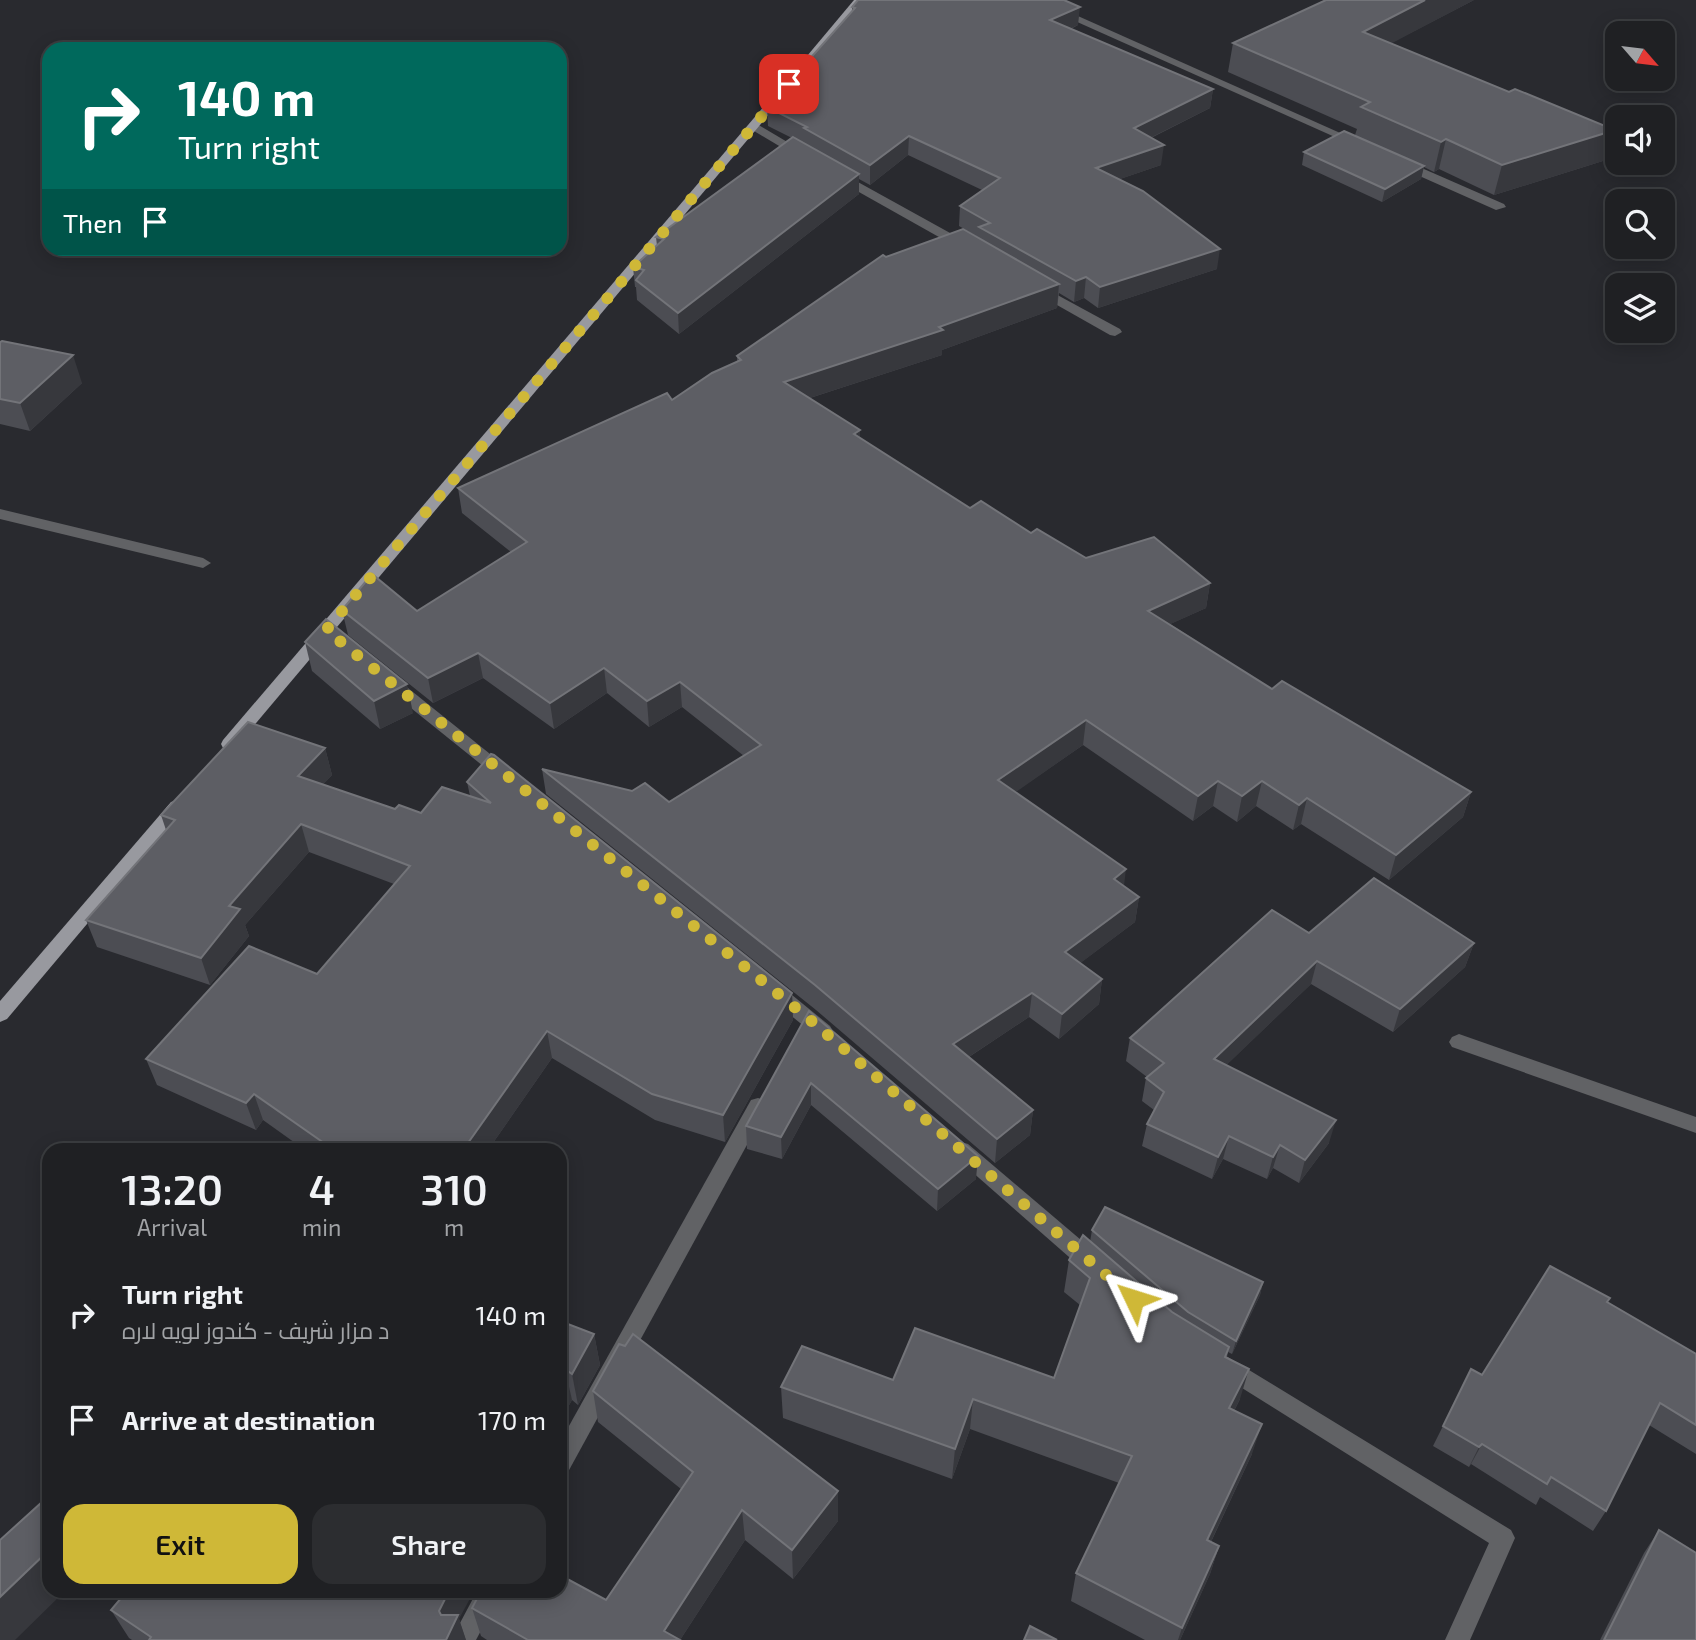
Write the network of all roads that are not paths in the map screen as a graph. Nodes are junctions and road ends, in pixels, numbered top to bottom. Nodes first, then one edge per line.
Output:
1 (860, 0) edge
2 (1033, 0) edge
3 (753, 126) junction
4 (1374, 151) edge
5 (1387, 156) edge
6 (813, 160) edge
7 (825, 167) edge
8 (1500, 206) dead end
9 (982, 257) edge
10 (1031, 284) edge
11 (1115, 332) dead end
12 (0, 514) edge
13 (202, 563) dead end
14 (379, 673) edge
15 (217, 758) edge
16 (518, 785) edge
17 (190, 790) edge
18 (764, 982) edge
19 (0, 1014) edge
20 (807, 1017) junction
21 (793, 1041) edge
22 (1459, 1042) dead end
23 (838, 1044) edge
24 (766, 1089) edge
25 (1696, 1125) edge
26 (943, 1135) edge
27 (1112, 1280) edge
28 (1210, 1356) edge
29 (567, 1451) edge
30 (486, 1598) edge
31 (463, 1640) edge
32 (1457, 1640) edge

1 - 3 main road
2 - 4 street
3 - 6 street
3 - 15 main road
5 - 8 street
7 - 9 street
10 - 11 street
12 - 13 street
14 - 16 street
17 - 19 main road
18 - 20 street
20 - 21 street
20 - 23 street
22 - 25 street
24 - 29 street
26 - 27 street
28 - 32 street
30 - 31 street

